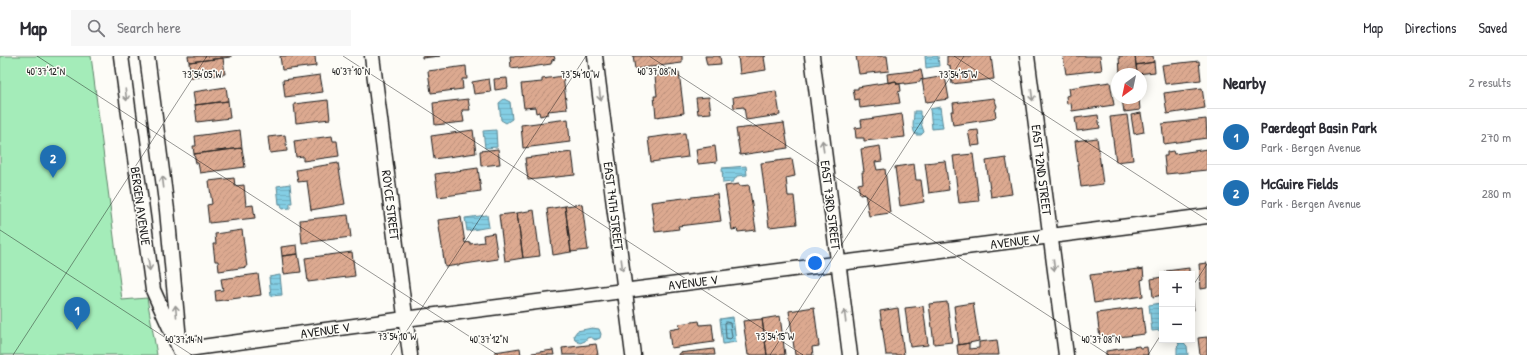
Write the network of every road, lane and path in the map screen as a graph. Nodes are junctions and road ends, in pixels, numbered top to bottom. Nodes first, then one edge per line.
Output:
1 (121, 56) edge
2 (147, 56) edge
3 (372, 56) edge
4 (595, 56) edge
5 (812, 56) edge
6 (1027, 56) edge
7 (1207, 216) edge
8 (1050, 236) junction
9 (838, 264) junction
10 (625, 291) junction
11 (405, 319) junction
12 (180, 352) edge
13 (410, 355) edge
14 (633, 355) edge
15 (850, 355) edge
16 (1066, 355) edge

1 -> 12 street, BERGEN AVENUE
12 -> 2 street, BERGEN AVENUE
3 - 11 street, ROYCE STREET
4 -> 10 street, EAST 74TH STREET
9 -> 5 street, EAST 73RD STREET
6 -> 8 street, EAST 72ND STREET
7 - 8 street, AVENUE V
8 - 9 street, AVENUE V
8 -> 16 street, EAST 72ND STREET
9 - 10 street, AVENUE V
15 -> 9 street, EAST 73RD STREET
10 - 11 street, AVENUE V
10 - 14 street, EAST 74TH STREET
11 - 12 street, AVENUE V
11 - 13 street, ROYCE STREET

